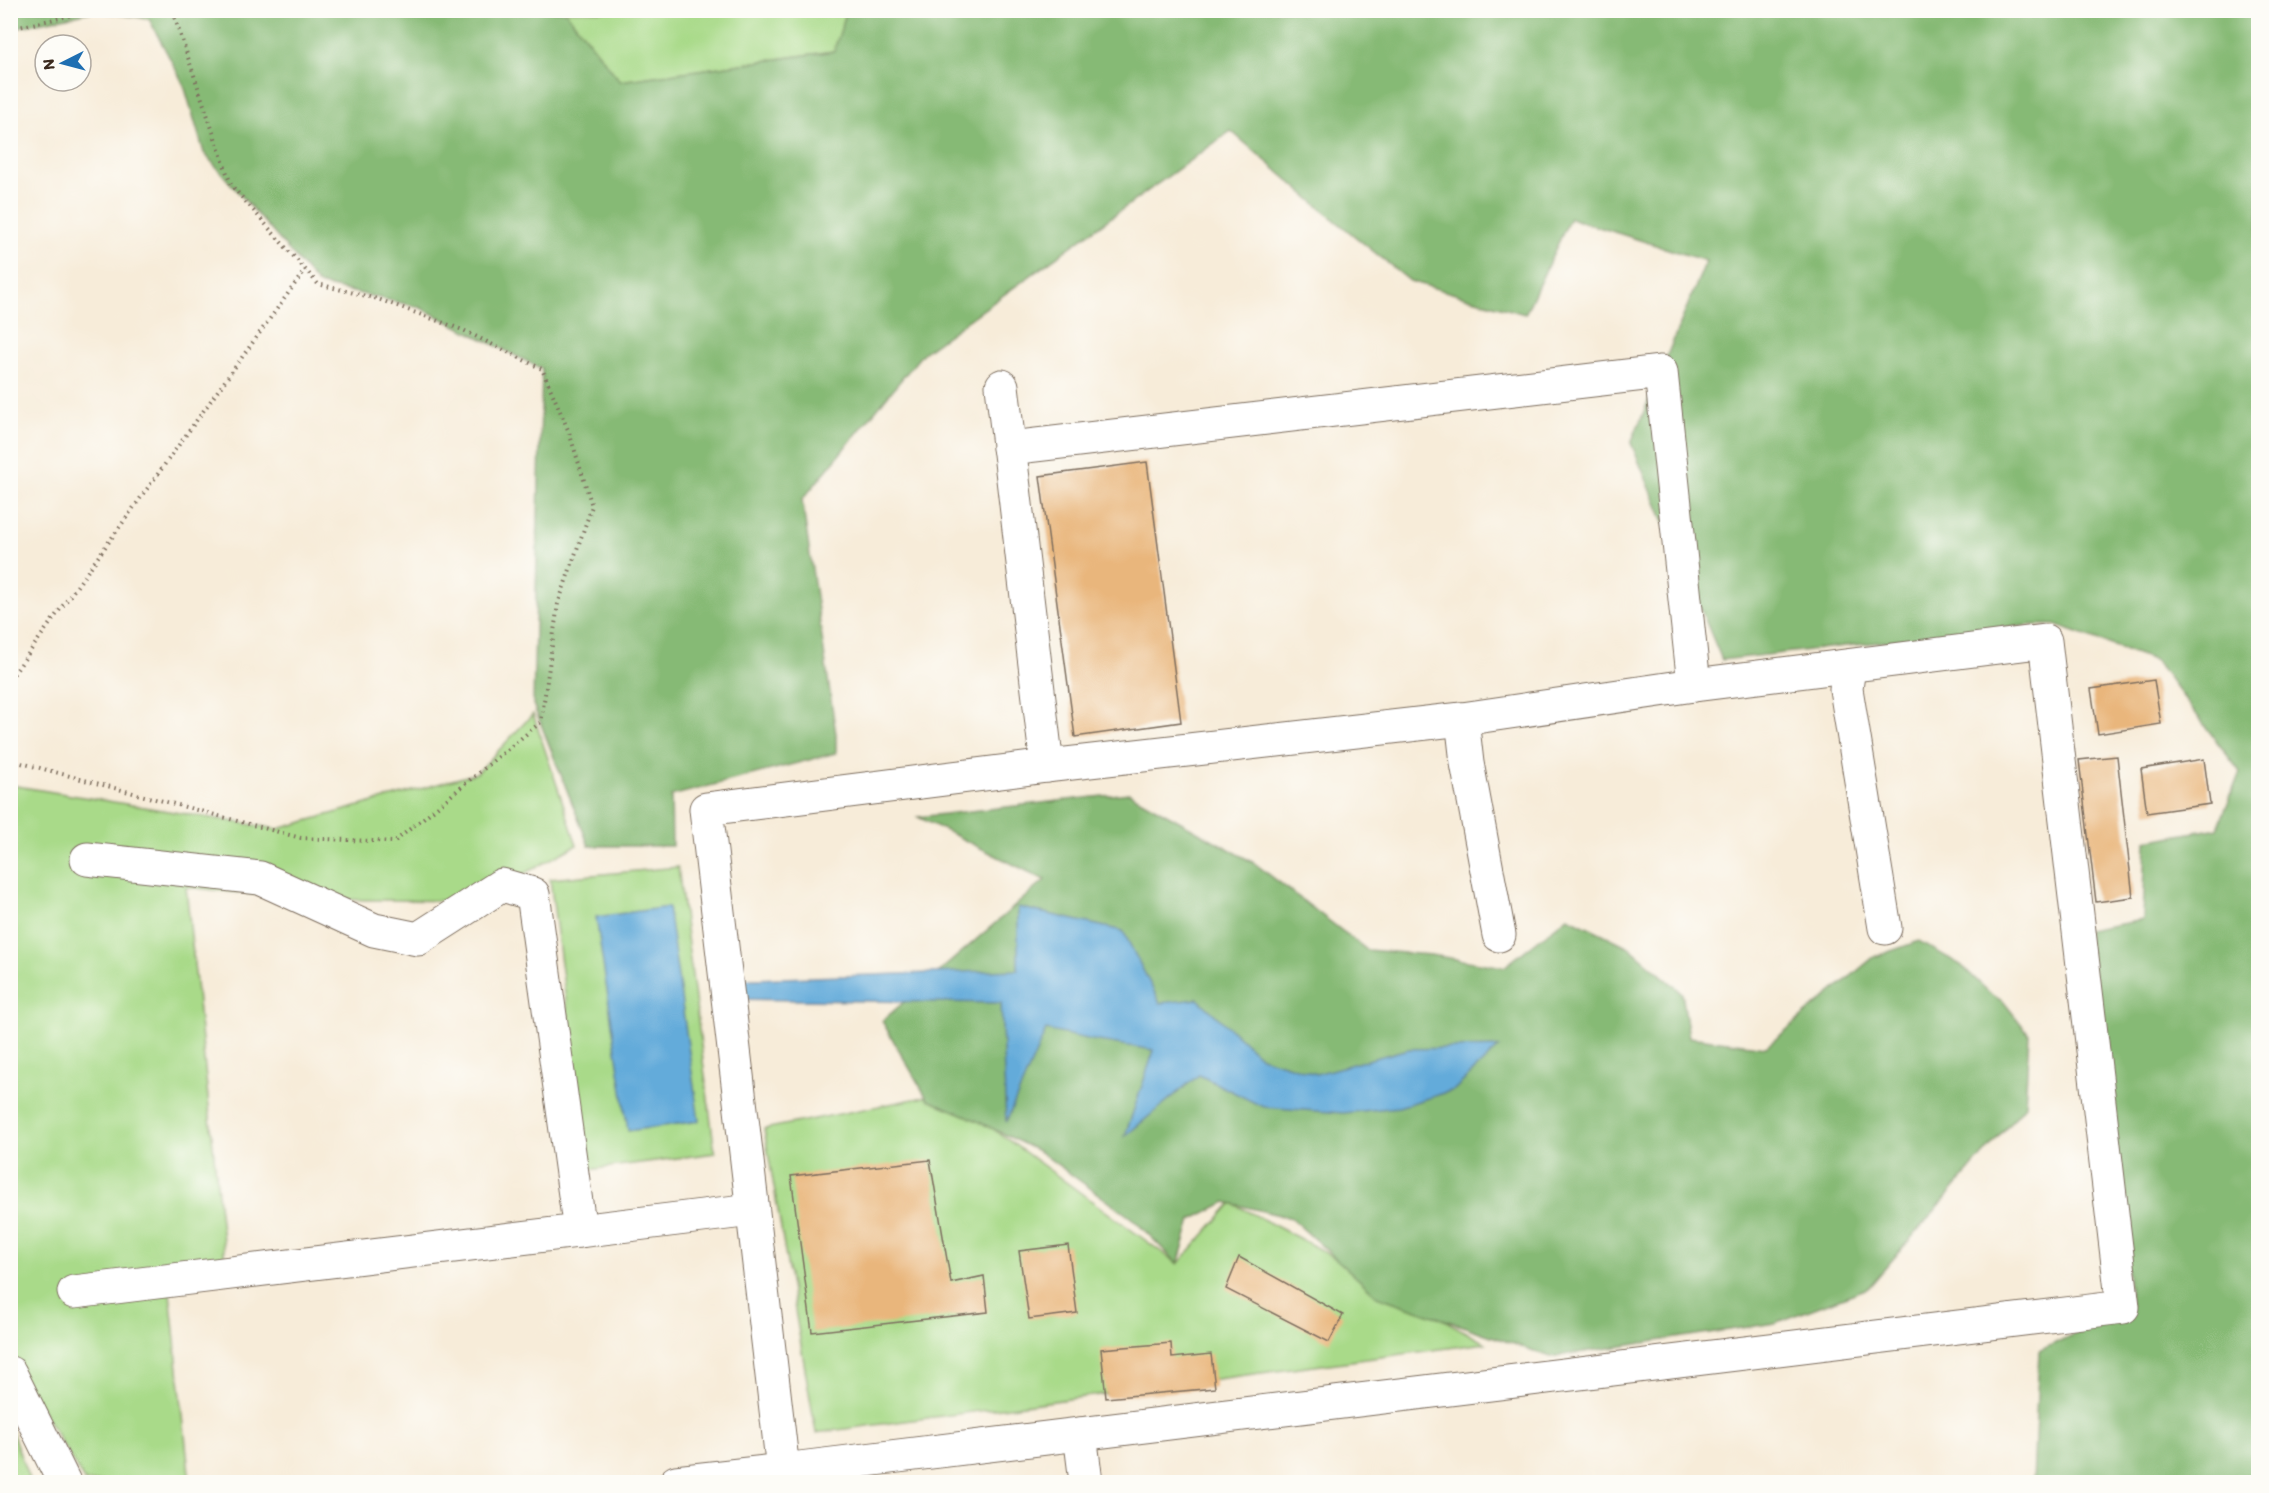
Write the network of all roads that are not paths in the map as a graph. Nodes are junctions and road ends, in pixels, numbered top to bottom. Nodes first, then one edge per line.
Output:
1 (1002, 386) dead end
2 (1009, 448) junction
3 (1848, 666) junction
4 (1695, 685) junction
5 (1462, 719) junction
6 (1047, 766) junction
7 (87, 860) dead end
8 (1885, 927) dead end
9 (1499, 935) dead end
10 (752, 1210) junction
11 (580, 1231) junction
12 (74, 1292) dead end
13 (10, 1373) edge
14 (1080, 1434) junction
15 (784, 1476) edge
16 (64, 1482) edge
17 (676, 1482) edge
18 (1086, 1482) edge

1 - 2 street
2 - 4 street
2 - 6 street
3 - 4 street
3 - 8 street
3 - 14 street
4 - 5 street
5 - 6 street
5 - 9 street
6 - 10 street
7 - 11 street
10 - 11 street
10 - 15 street
11 - 12 street
13 - 16 street
14 - 15 street
14 - 18 street
15 - 17 street

